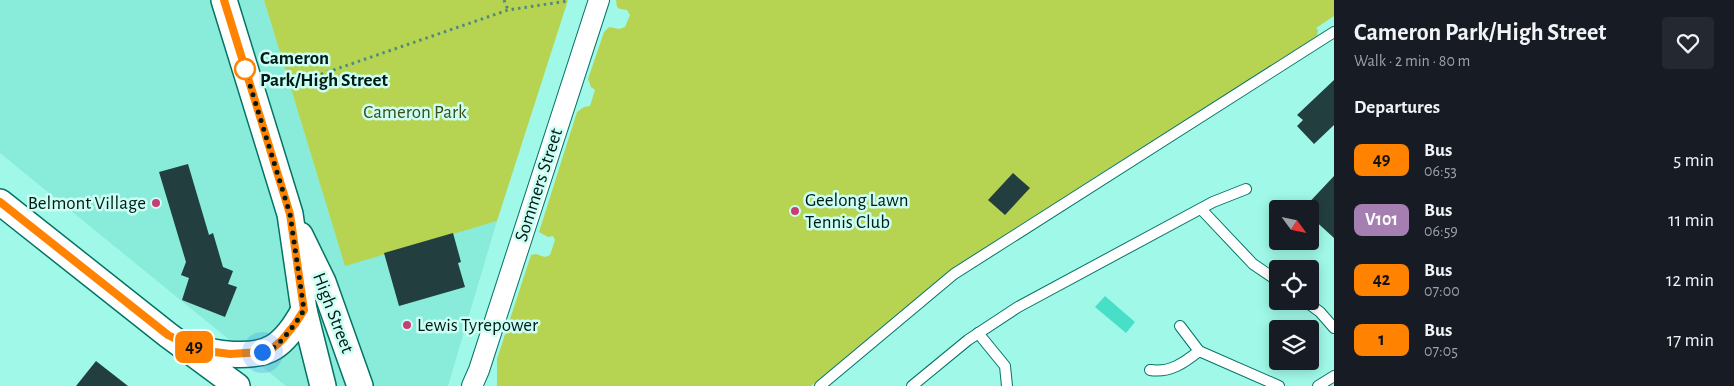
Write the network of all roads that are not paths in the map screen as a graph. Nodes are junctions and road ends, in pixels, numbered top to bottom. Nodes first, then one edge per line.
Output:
1 (224, 0) edge
2 (599, 0) edge
3 (1334, 32) edge
4 (1246, 189) dead end
5 (0, 202) edge
6 (1201, 209) junction
7 (290, 214) junction
8 (1269, 275) edge
9 (304, 310) junction
10 (1317, 310) edge
11 (1180, 326) dead end
12 (1334, 328) edge
13 (978, 333) junction
14 (168, 335) junction
15 (1199, 351) junction
16 (1150, 370) dead end
17 (1334, 376) edge
18 (477, 381) edge
19 (216, 386) edge
20 (236, 386) edge
21 (323, 386) edge
22 (360, 386) edge
23 (820, 386) edge
24 (912, 386) edge
25 (1007, 386) edge
26 (1278, 386) edge
27 (1318, 386) edge

1 - 7 street, High Street
2 - 18 street, Sommers Street
3 - 23 lane
4 - 6 lane
5 - 14 street
6 - 8 lane
6 - 13 lane
7 - 9 street, High Street
7 - 22 street, High Street
9 - 14 street
9 - 21 street, High Street
10 - 12 lane
11 - 15 lane
13 - 24 lane
13 - 25 lane
14 - 19 street
14 - 20 street
15 - 16 lane
15 - 26 lane
17 - 27 lane

